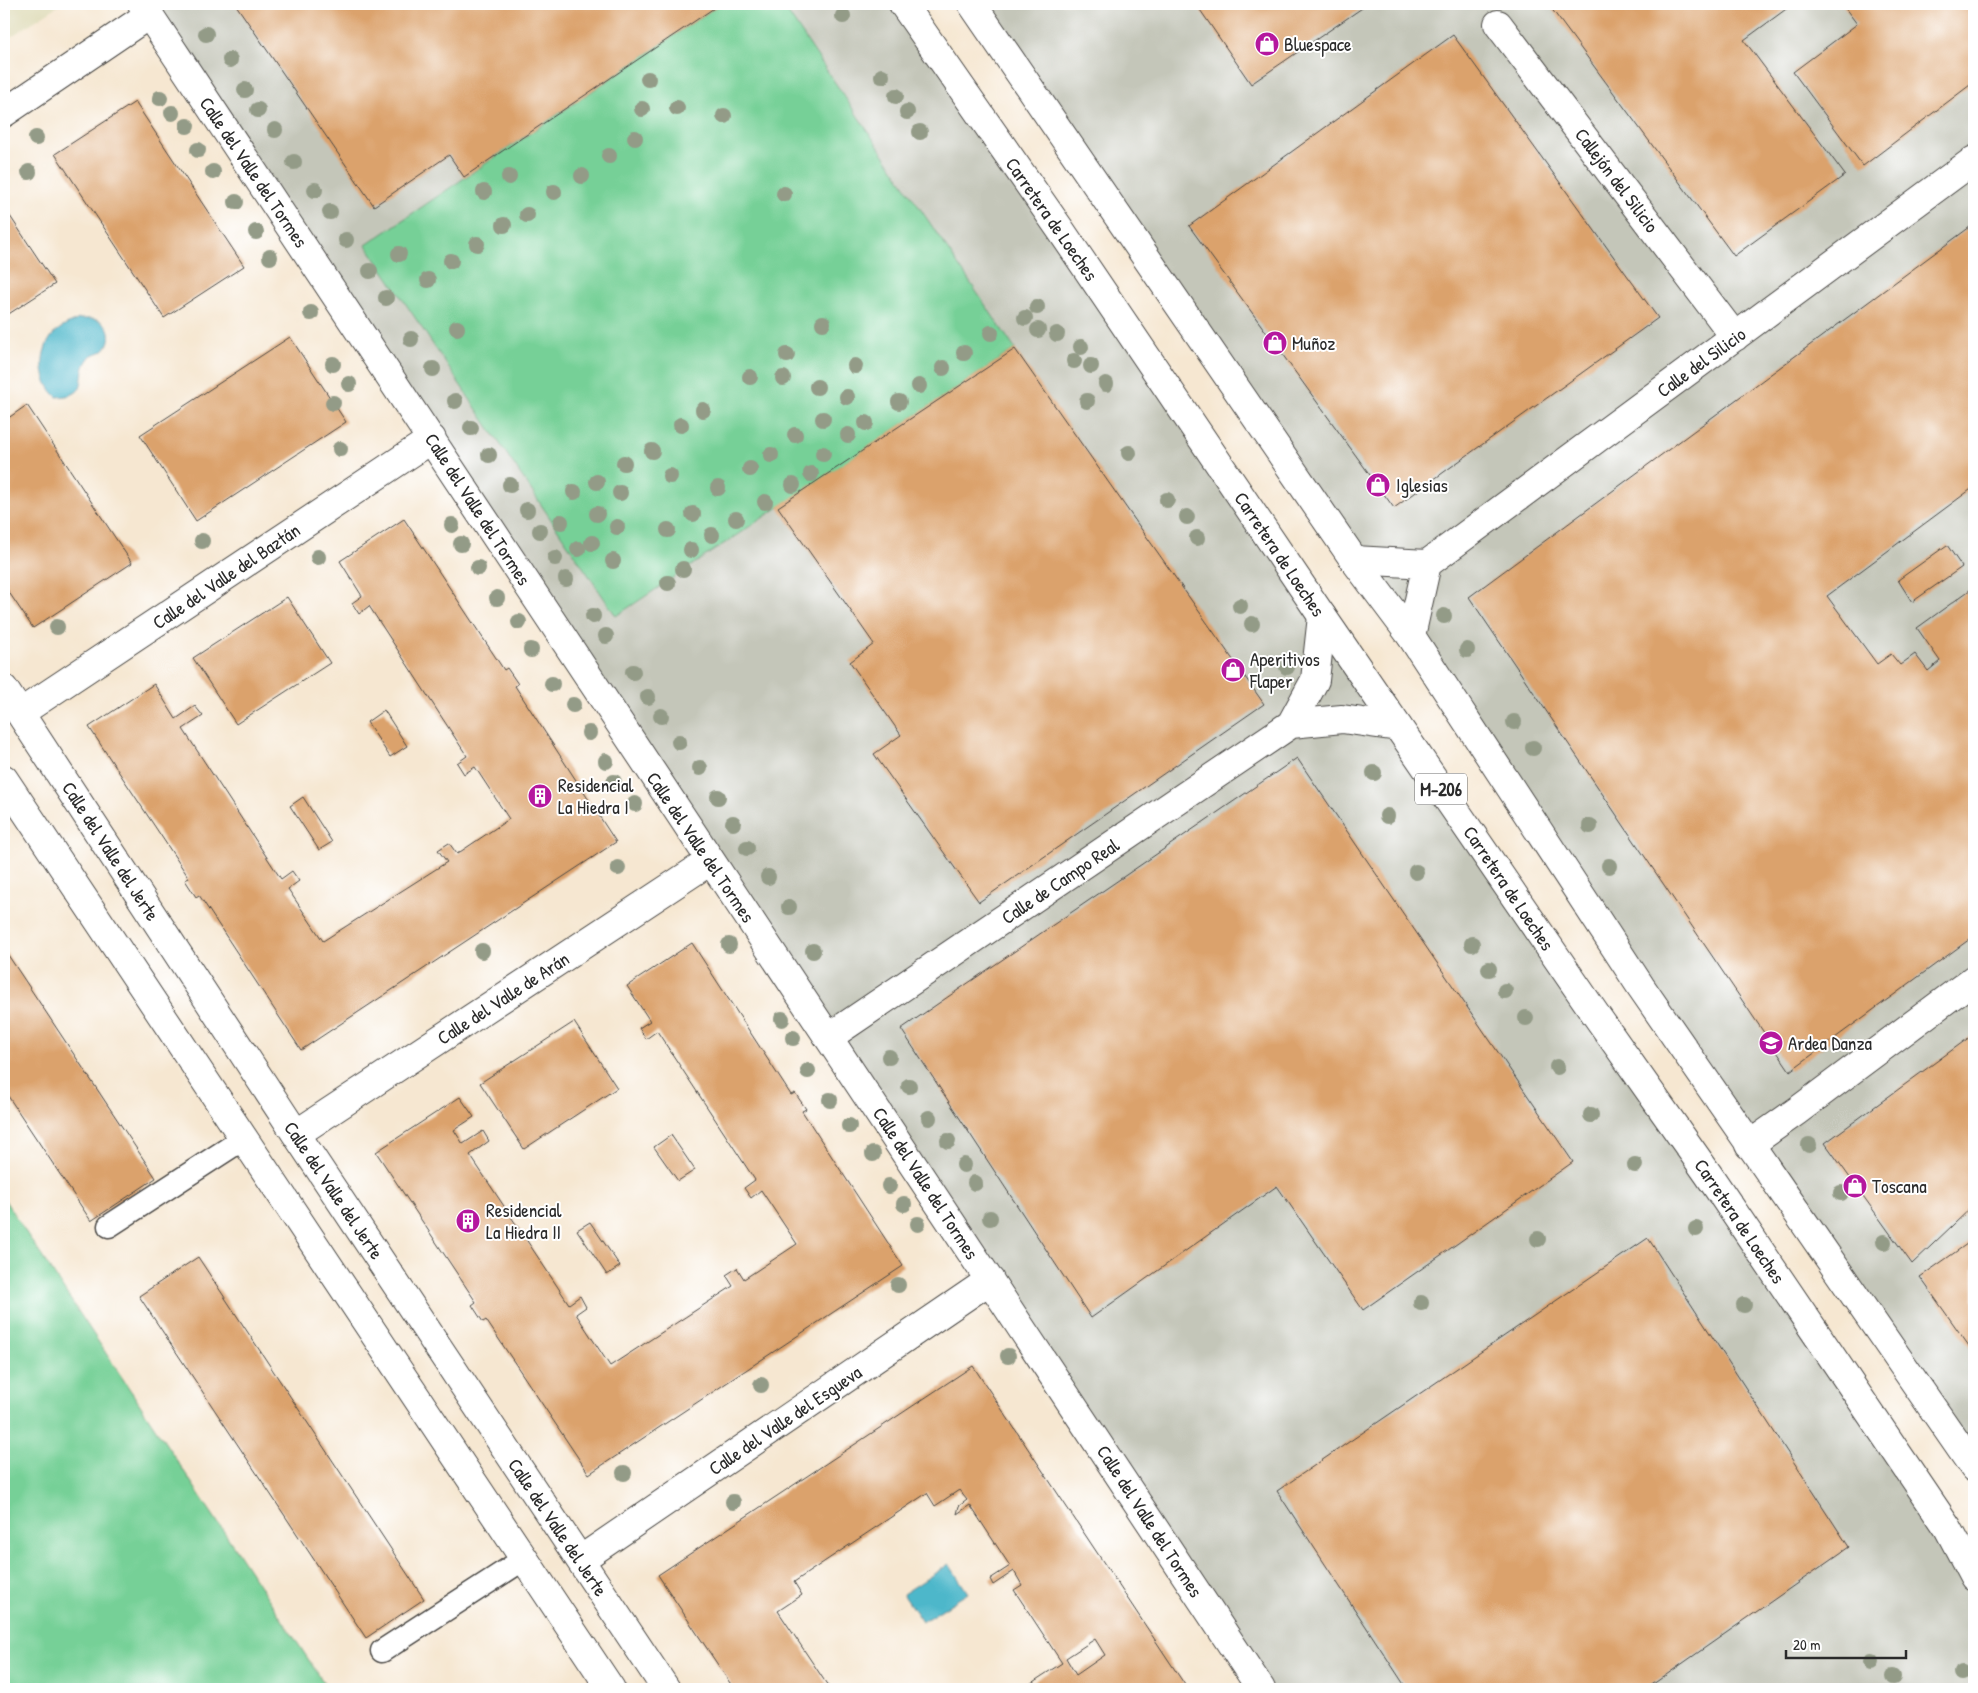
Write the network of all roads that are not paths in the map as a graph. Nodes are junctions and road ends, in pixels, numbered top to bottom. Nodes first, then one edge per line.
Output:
1 (903, 4) edge
2 (972, 4) edge
3 (146, 9) edge
4 (1498, 24) dead end
5 (4, 113) edge
6 (1974, 160) edge
7 (1735, 337) junction
8 (432, 439) junction
9 (1354, 560) junction
10 (1427, 564) junction
11 (1322, 616) junction
12 (1411, 636) junction
13 (4, 688) edge
14 (20, 713) junction
15 (1291, 724) junction
16 (1398, 727) junction
17 (4, 779) edge
18 (710, 861) junction
19 (1974, 979) edge
20 (829, 1037) junction
21 (296, 1134) junction
22 (243, 1138) junction
23 (1750, 1144) junction
24 (109, 1226) dead end
25 (990, 1280) junction
26 (1974, 1468) edge
27 (524, 1559) junction
28 (580, 1560) junction
29 (1974, 1577) edge
30 (382, 1651) dead end
31 (611, 1689) edge
32 (666, 1689) edge
33 (1261, 1689) edge

1 - 11 street, Carretera de Loeches / M-206
2 - 9 street, M-206
3 - 5 street
3 - 8 street, Calle del Valle del Tormes
4 - 7 street, Callejón del Silicio
6 - 7 street, Calle del Silicio
7 - 10 street, Calle del Silicio
8 - 14 street, Calle del Valle del Baztán
8 - 18 street, Calle del Valle del Tormes
9 - 10 street
9 - 12 street, M-206
10 - 12 street
11 - 15 street, Calle de Campo Real
11 - 16 street, Carretera de Loeches / M-206
12 - 23 street, M-206
13 - 14 street, Calle del Valle del Jerte
14 - 21 street, Calle del Valle del Jerte
15 - 16 street, Calle de Campo Real
15 - 20 street, Calle de Campo Real
16 - 29 street, Carretera de Loeches / M-206
17 - 22 street
18 - 20 street, Calle del Valle del Tormes
18 - 21 street, Calle del Valle de Arán
19 - 23 street
20 - 25 street, Calle del Valle del Tormes
21 - 28 street, Calle del Valle del Jerte
22 - 24 lane
22 - 27 street
23 - 26 street, M-206
25 - 28 street, Calle del Valle del Esgueva
25 - 33 street, Calle del Valle del Tormes
27 - 30 lane
27 - 31 street
28 - 32 street, Calle del Valle del Jerte

